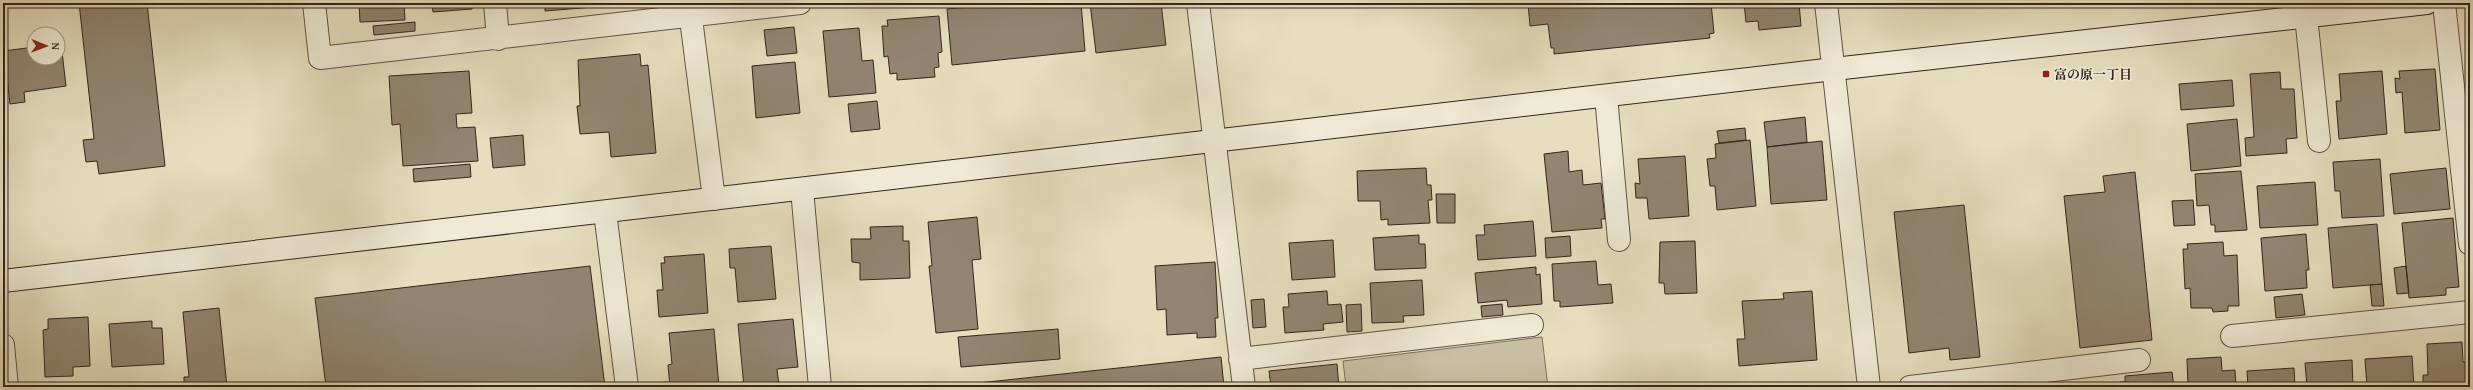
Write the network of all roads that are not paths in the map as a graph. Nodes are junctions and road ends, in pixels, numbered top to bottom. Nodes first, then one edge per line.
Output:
1 (314, 3) edge
2 (495, 3) edge
3 (800, 3) edge
4 (1198, 3) edge
5 (1826, 3) edge
6 (2426, 3) edge
7 (2444, 3) edge
8 (690, 9) edge
9 (2306, 16) junction
10 (498, 39) junction
11 (1834, 69) junction
12 (1606, 96) junction
13 (2319, 141) dead end
14 (1214, 142) junction
15 (802, 190) junction
16 (714, 199) junction
17 (605, 212) junction
18 (1619, 240) dead end
19 (2470, 244) edge
20 (3, 281) edge
21 (2470, 312) edge
22 (1532, 325) dead end
23 (2232, 336) dead end
24 (3, 345) edge
25 (1240, 359) junction
26 (2139, 360) dead end
27 (8, 387) edge
28 (627, 387) edge
29 (820, 387) edge
30 (1244, 387) edge
31 (1869, 387) edge
32 (1910, 387) edge

1 - 10 street
2 - 10 street
3 - 8 street
4 - 14 street
5 - 11 street
6 - 9 street
7 - 19 street
8 - 10 street
8 - 16 street
9 - 11 street
9 - 13 street
11 - 12 street
11 - 31 street
12 - 14 street
12 - 18 street
14 - 15 street
14 - 25 street
15 - 16 street
15 - 29 street
16 - 17 street
17 - 20 street
17 - 28 street
21 - 23 street
22 - 25 street
24 - 27 street
25 - 30 street
26 - 32 street

